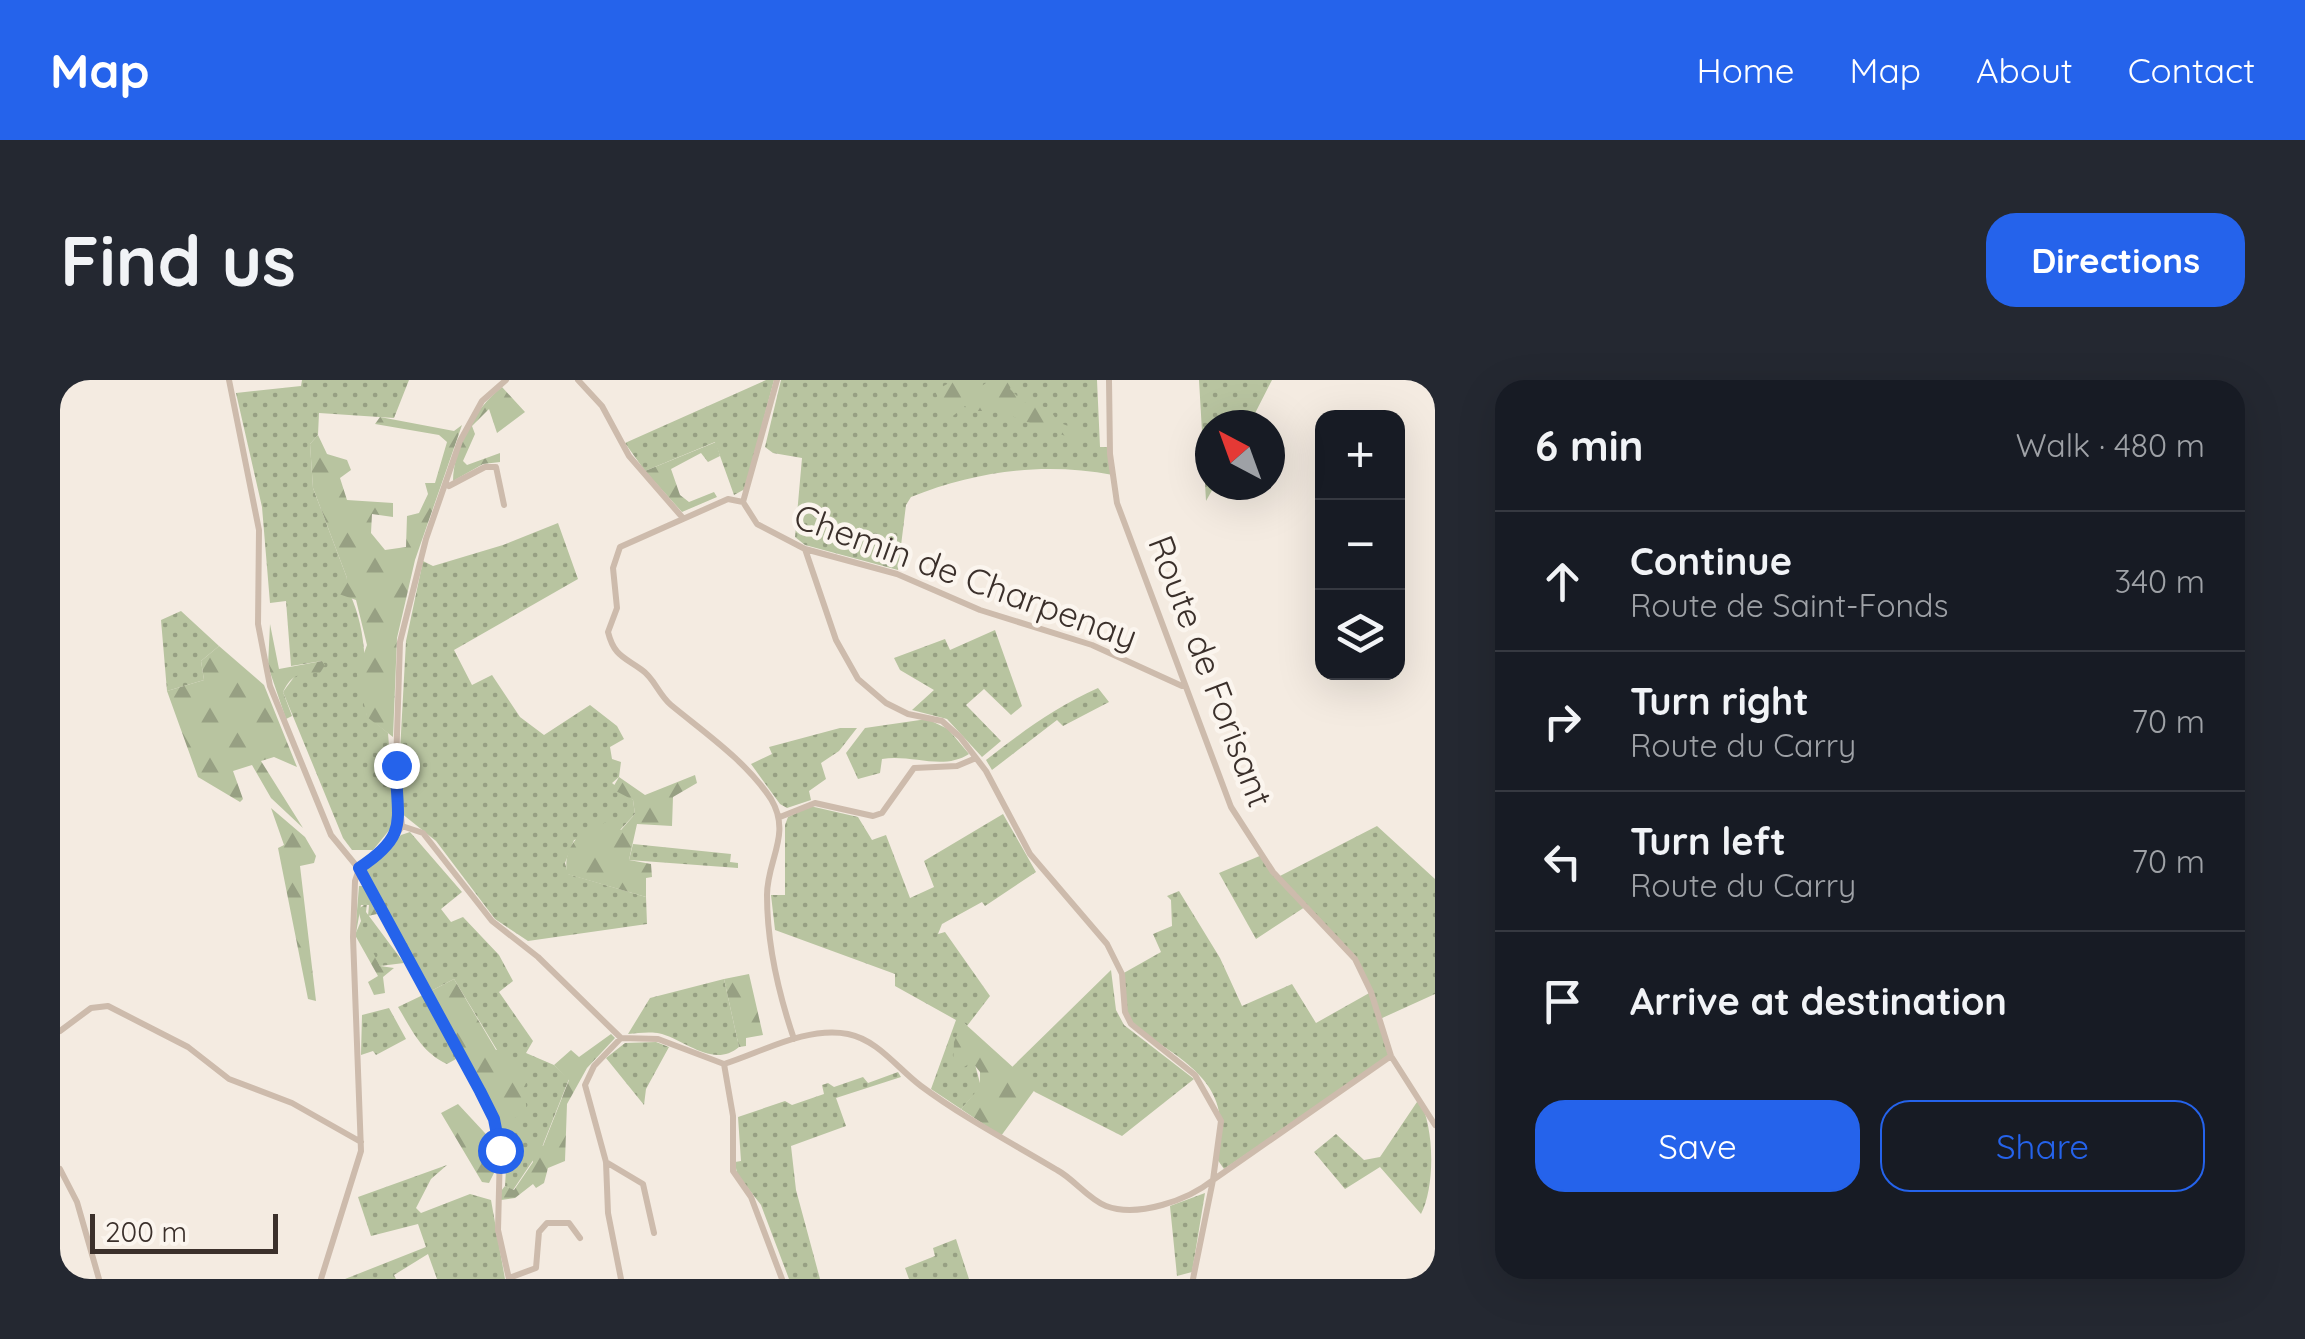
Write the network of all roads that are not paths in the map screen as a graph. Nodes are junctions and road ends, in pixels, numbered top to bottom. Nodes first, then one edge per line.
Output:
1 (228, 380) edge
2 (506, 380) edge
3 (578, 380) edge
4 (777, 380) edge
5 (1109, 380) edge
6 (448, 487) junction
7 (743, 502) junction
8 (504, 505) dead end
9 (682, 516) junction
10 (805, 549) junction
11 (1182, 686) junction
12 (976, 758) junction
13 (780, 817) junction
14 (402, 826) junction
15 (359, 868) junction
16 (60, 1030) edge
17 (621, 1038) junction
18 (794, 1039) junction
19 (1391, 1056) junction
20 (724, 1064) junction
21 (1435, 1125) edge
22 (361, 1142) junction
23 (606, 1162) junction
24 (60, 1169) edge
25 (1214, 1180) junction
26 (654, 1233) dead end
27 (580, 1238) dead end
28 (99, 1279) edge
29 (321, 1279) edge
30 (509, 1279) edge
31 (621, 1279) edge
32 (782, 1279) edge
33 (1193, 1279) edge

1 - 15 street
2 - 6 street
3 - 9 street
4 - 7 street
5 - 11 street, Route de Forisant
6 - 8 street
6 - 14 street
7 - 9 street
7 - 10 street, Chemin de Charpenay
9 - 13 street
10 - 11 street, Chemin de Charpenay
10 - 12 street
11 - 19 street, Route de Forisant
12 - 13 street
12 - 25 street
13 - 18 street
14 - 15 street
14 - 17 street
15 - 22 street
15 - 30 street
16 - 22 street
17 - 20 street
17 - 23 street
18 - 20 street
18 - 25 street
19 - 21 street, Route de Forisant
19 - 25 street
20 - 32 street
22 - 29 street
23 - 26 street
23 - 31 street
24 - 28 street
25 - 33 street
27 - 30 street

